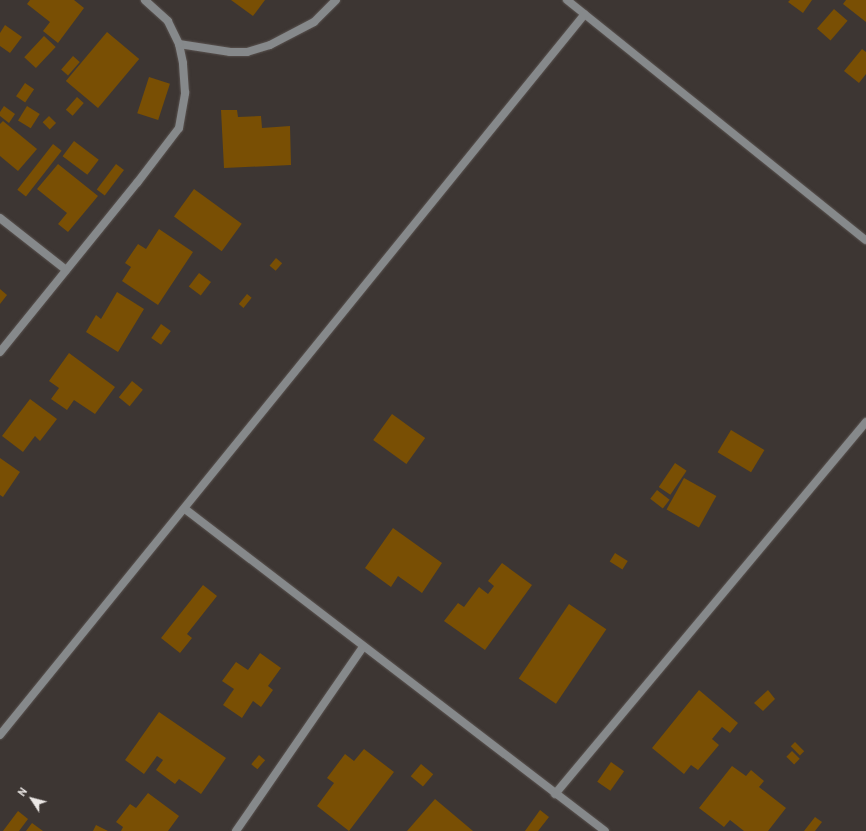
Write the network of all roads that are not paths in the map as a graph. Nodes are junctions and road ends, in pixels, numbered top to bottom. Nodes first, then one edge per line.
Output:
1 (145, 0) edge
2 (336, 0) edge
3 (567, 0) edge
4 (585, 14) junction
5 (179, 44) junction
6 (0, 218) edge
7 (866, 240) edge
8 (66, 270) junction
9 (0, 352) edge
10 (866, 422) edge
11 (185, 508) junction
12 (363, 646) junction
13 (0, 735) edge
14 (555, 794) junction
15 (236, 831) edge
16 (605, 831) edge

1 - 5 street
2 - 5 street
3 - 4 street
4 - 7 street
4 - 11 street
5 - 8 street
6 - 8 street
8 - 9 street
10 - 14 street
11 - 12 street
11 - 13 street
12 - 14 street
12 - 15 street
14 - 16 street

